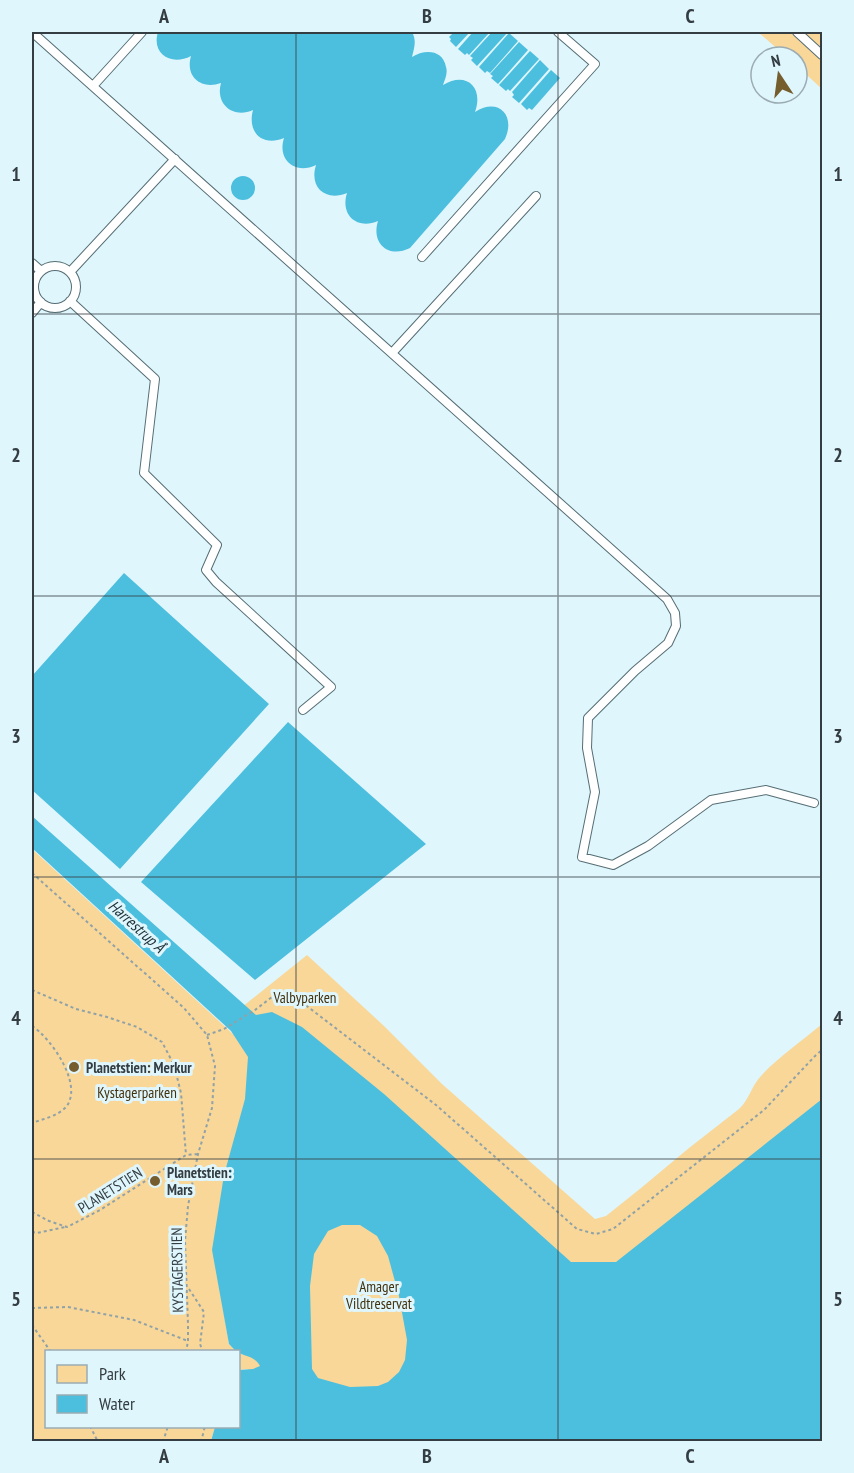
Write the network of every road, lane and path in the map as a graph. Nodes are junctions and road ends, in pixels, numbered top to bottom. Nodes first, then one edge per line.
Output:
1 (32, 32) edge
2 (142, 32) edge
3 (558, 32) edge
4 (797, 32) edge
5 (822, 55) edge
6 (93, 86) junction
7 (175, 159) junction
8 (536, 196) dead end
9 (422, 257) dead end
10 (32, 263) edge
11 (41, 271) junction
12 (70, 272) junction
13 (70, 301) junction
14 (41, 302) junction
15 (32, 313) edge
16 (393, 353) junction
17 (303, 710) dead end
18 (814, 803) dead end
19 (32, 873) edge
20 (32, 990) edge
21 (32, 1026) edge
22 (207, 1035) junction
23 (822, 1050) edge
24 (32, 1123) edge
25 (198, 1154) junction
26 (186, 1155) junction
27 (32, 1212) edge
28 (67, 1227) junction
29 (32, 1232) edge
30 (187, 1286) junction
31 (32, 1308) edge
32 (32, 1324) edge
33 (188, 1341) junction
34 (50, 1350) edge
35 (186, 1350) edge
36 (202, 1350) edge
37 (91, 1428) edge
38 (98, 1442) edge

1 - 6 lane
2 - 6 lane
3 - 9 lane
4 - 5 lane
6 - 7 lane
7 - 12 lane
7 - 16 lane
8 - 16 lane
10 - 11 lane
11 - 12 lane
11 - 14 lane
12 - 13 lane
13 - 14 lane
13 - 17 lane
14 - 15 lane
16 - 18 lane
19 - 22 path, KYSTAGERSTIEN
20 - 26 path
21 - 24 path
22 - 23 path
22 - 25 path, KYSTAGERSTIEN
25 - 26 path, PLANETSTIEN
25 - 30 path, KYSTAGERSTIEN
26 - 28 path, PLANETSTIEN
27 - 28 path, PLANETSTIEN
28 - 29 path
30 - 33 path, KYSTAGERSTIEN
30 - 36 path
31 - 33 path
32 - 34 path
33 - 35 path, KYSTAGERSTIEN
37 - 38 path

